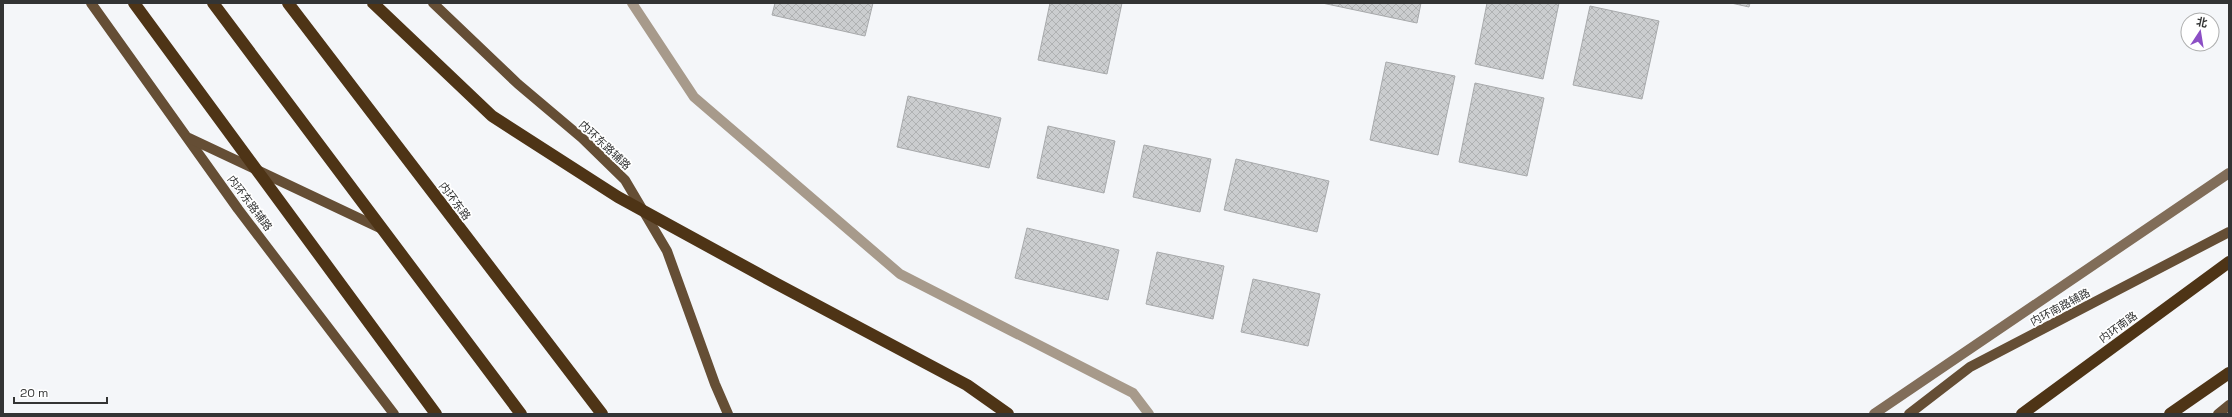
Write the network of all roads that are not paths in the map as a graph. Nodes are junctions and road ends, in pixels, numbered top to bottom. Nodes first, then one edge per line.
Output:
1 (91, 3) edge
2 (134, 3) edge
3 (213, 3) edge
4 (288, 3) edge
5 (373, 3) edge
6 (433, 3) edge
7 (632, 3) edge
8 (187, 137) junction
9 (2229, 173) edge
10 (382, 229) junction
11 (2229, 232) edge
12 (2229, 262) edge
13 (2229, 373) edge
14 (2229, 405) edge
15 (394, 414) edge
16 (436, 414) edge
17 (521, 414) edge
18 (602, 414) edge
19 (728, 414) edge
20 (1008, 414) edge
21 (1149, 414) edge
22 (1874, 414) edge
23 (1909, 414) edge
24 (2022, 414) edge
25 (2170, 414) edge
26 (2218, 414) edge

1 - 8 main road, 内环东路辅路
2 - 16 highway, bridge
3 - 10 highway
4 - 18 highway, 内环东路
5 - 20 highway, bridge
6 - 19 main road, 内环东路辅路
7 - 21 street
8 - 10 main road
8 - 15 main road, 内环东路辅路
9 - 22 main road
10 - 17 highway
11 - 23 main road, 内环南路辅路
12 - 24 highway, 内环南路
13 - 25 highway
14 - 26 main road

